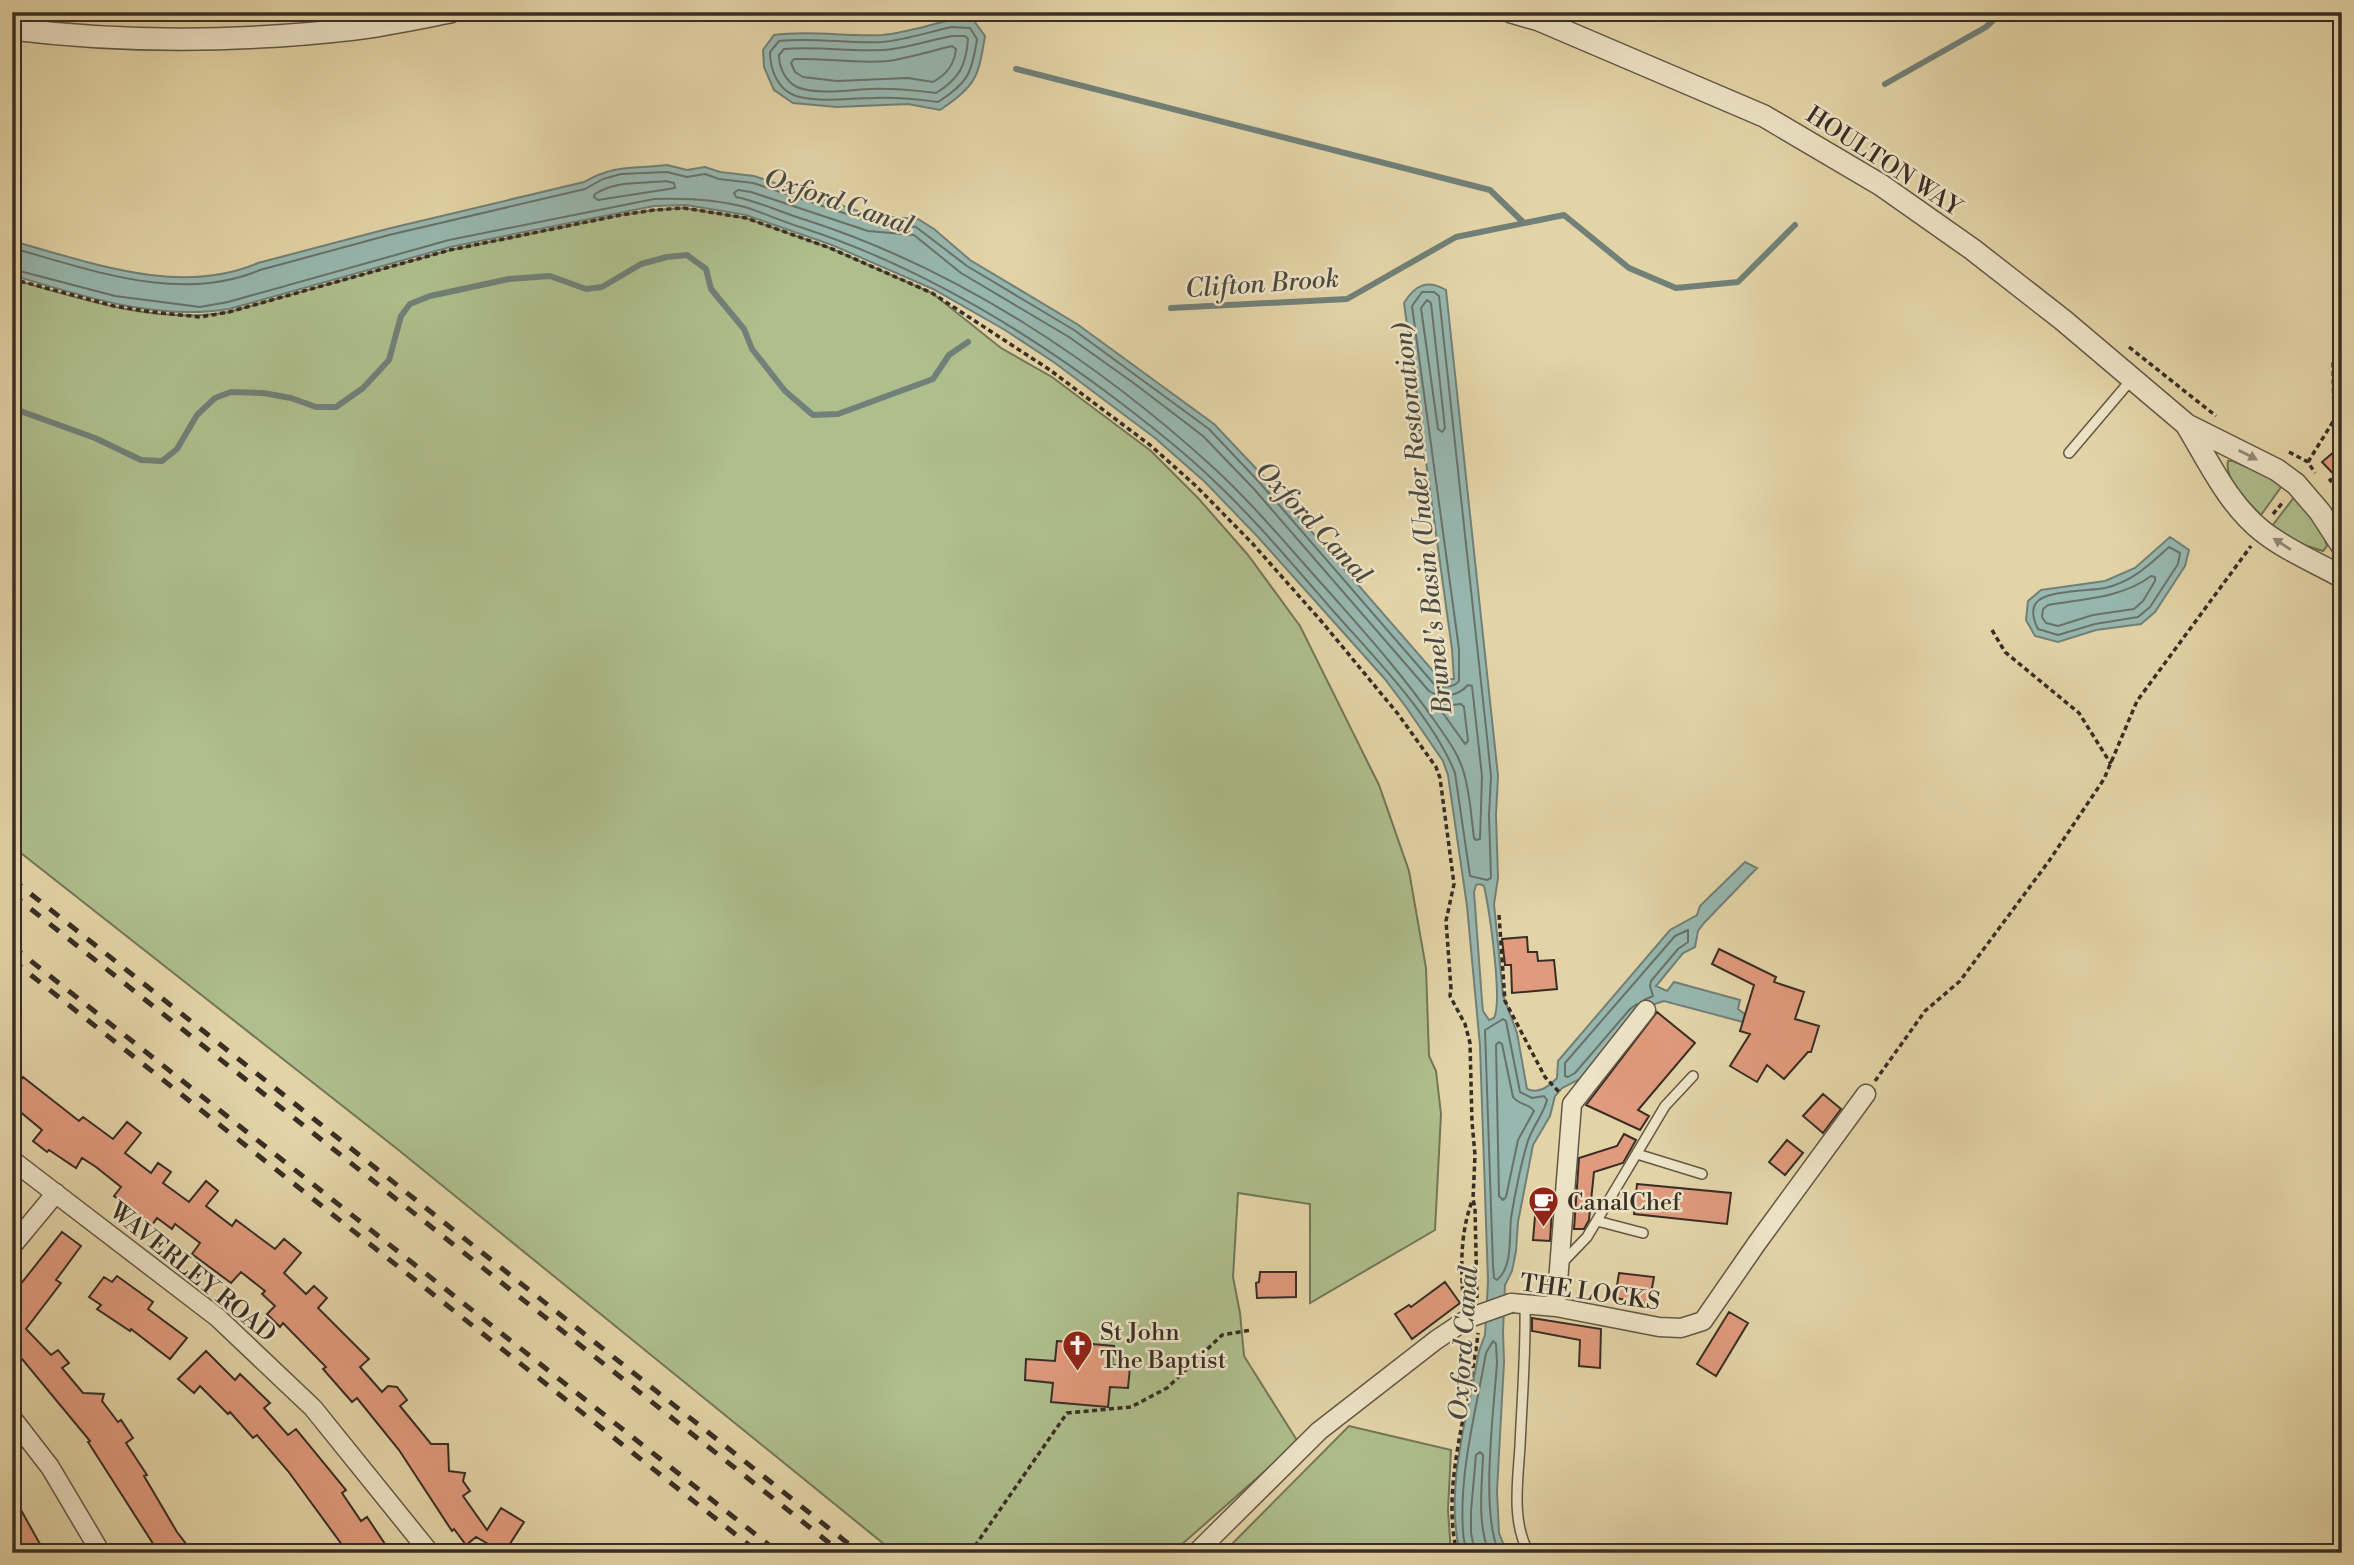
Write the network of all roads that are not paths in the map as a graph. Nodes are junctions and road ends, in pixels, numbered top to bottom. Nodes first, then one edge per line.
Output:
1 (450, 12) edge
2 (1511, 12) edge
3 (12, 29) edge
4 (2131, 380) junction
5 (2187, 425) junction
6 (2069, 453) dead end
7 (2342, 546) edge
8 (2342, 576) edge
9 (1646, 1010) dead end
10 (1693, 1076) dead end
11 (1866, 1094) road end
12 (1637, 1154) junction
13 (12, 1160) edge
14 (1702, 1174) dead end
15 (56, 1193) junction
16 (1597, 1221) junction
17 (1643, 1233) dead end
18 (12, 1246) edge
19 (1559, 1265) junction
20 (1518, 1303) junction
21 (1556, 1307) junction
22 (12, 1418) edge
23 (101, 1553) edge
24 (430, 1553) edge
25 (1196, 1553) edge
26 (1529, 1553) edge

1 - 3 street
2 - 4 street, HOULTON WAY
4 - 5 street, HOULTON WAY
4 - 6 lane
5 -> 7 street, HOULTON WAY
8 -> 5 street, HOULTON WAY
9 - 19 street
10 - 12 lane
11 - 21 street, THE LOCKS
12 - 14 lane
12 - 16 lane
13 - 15 street, WAVERLEY ROAD
15 - 18 street
15 - 24 street, WAVERLEY ROAD
16 - 17 lane
16 - 19 lane
19 - 21 street
20 - 21 street, THE LOCKS
20 - 25 street, THE LOCKS, bridge
20 - 26 lane
22 - 23 street

